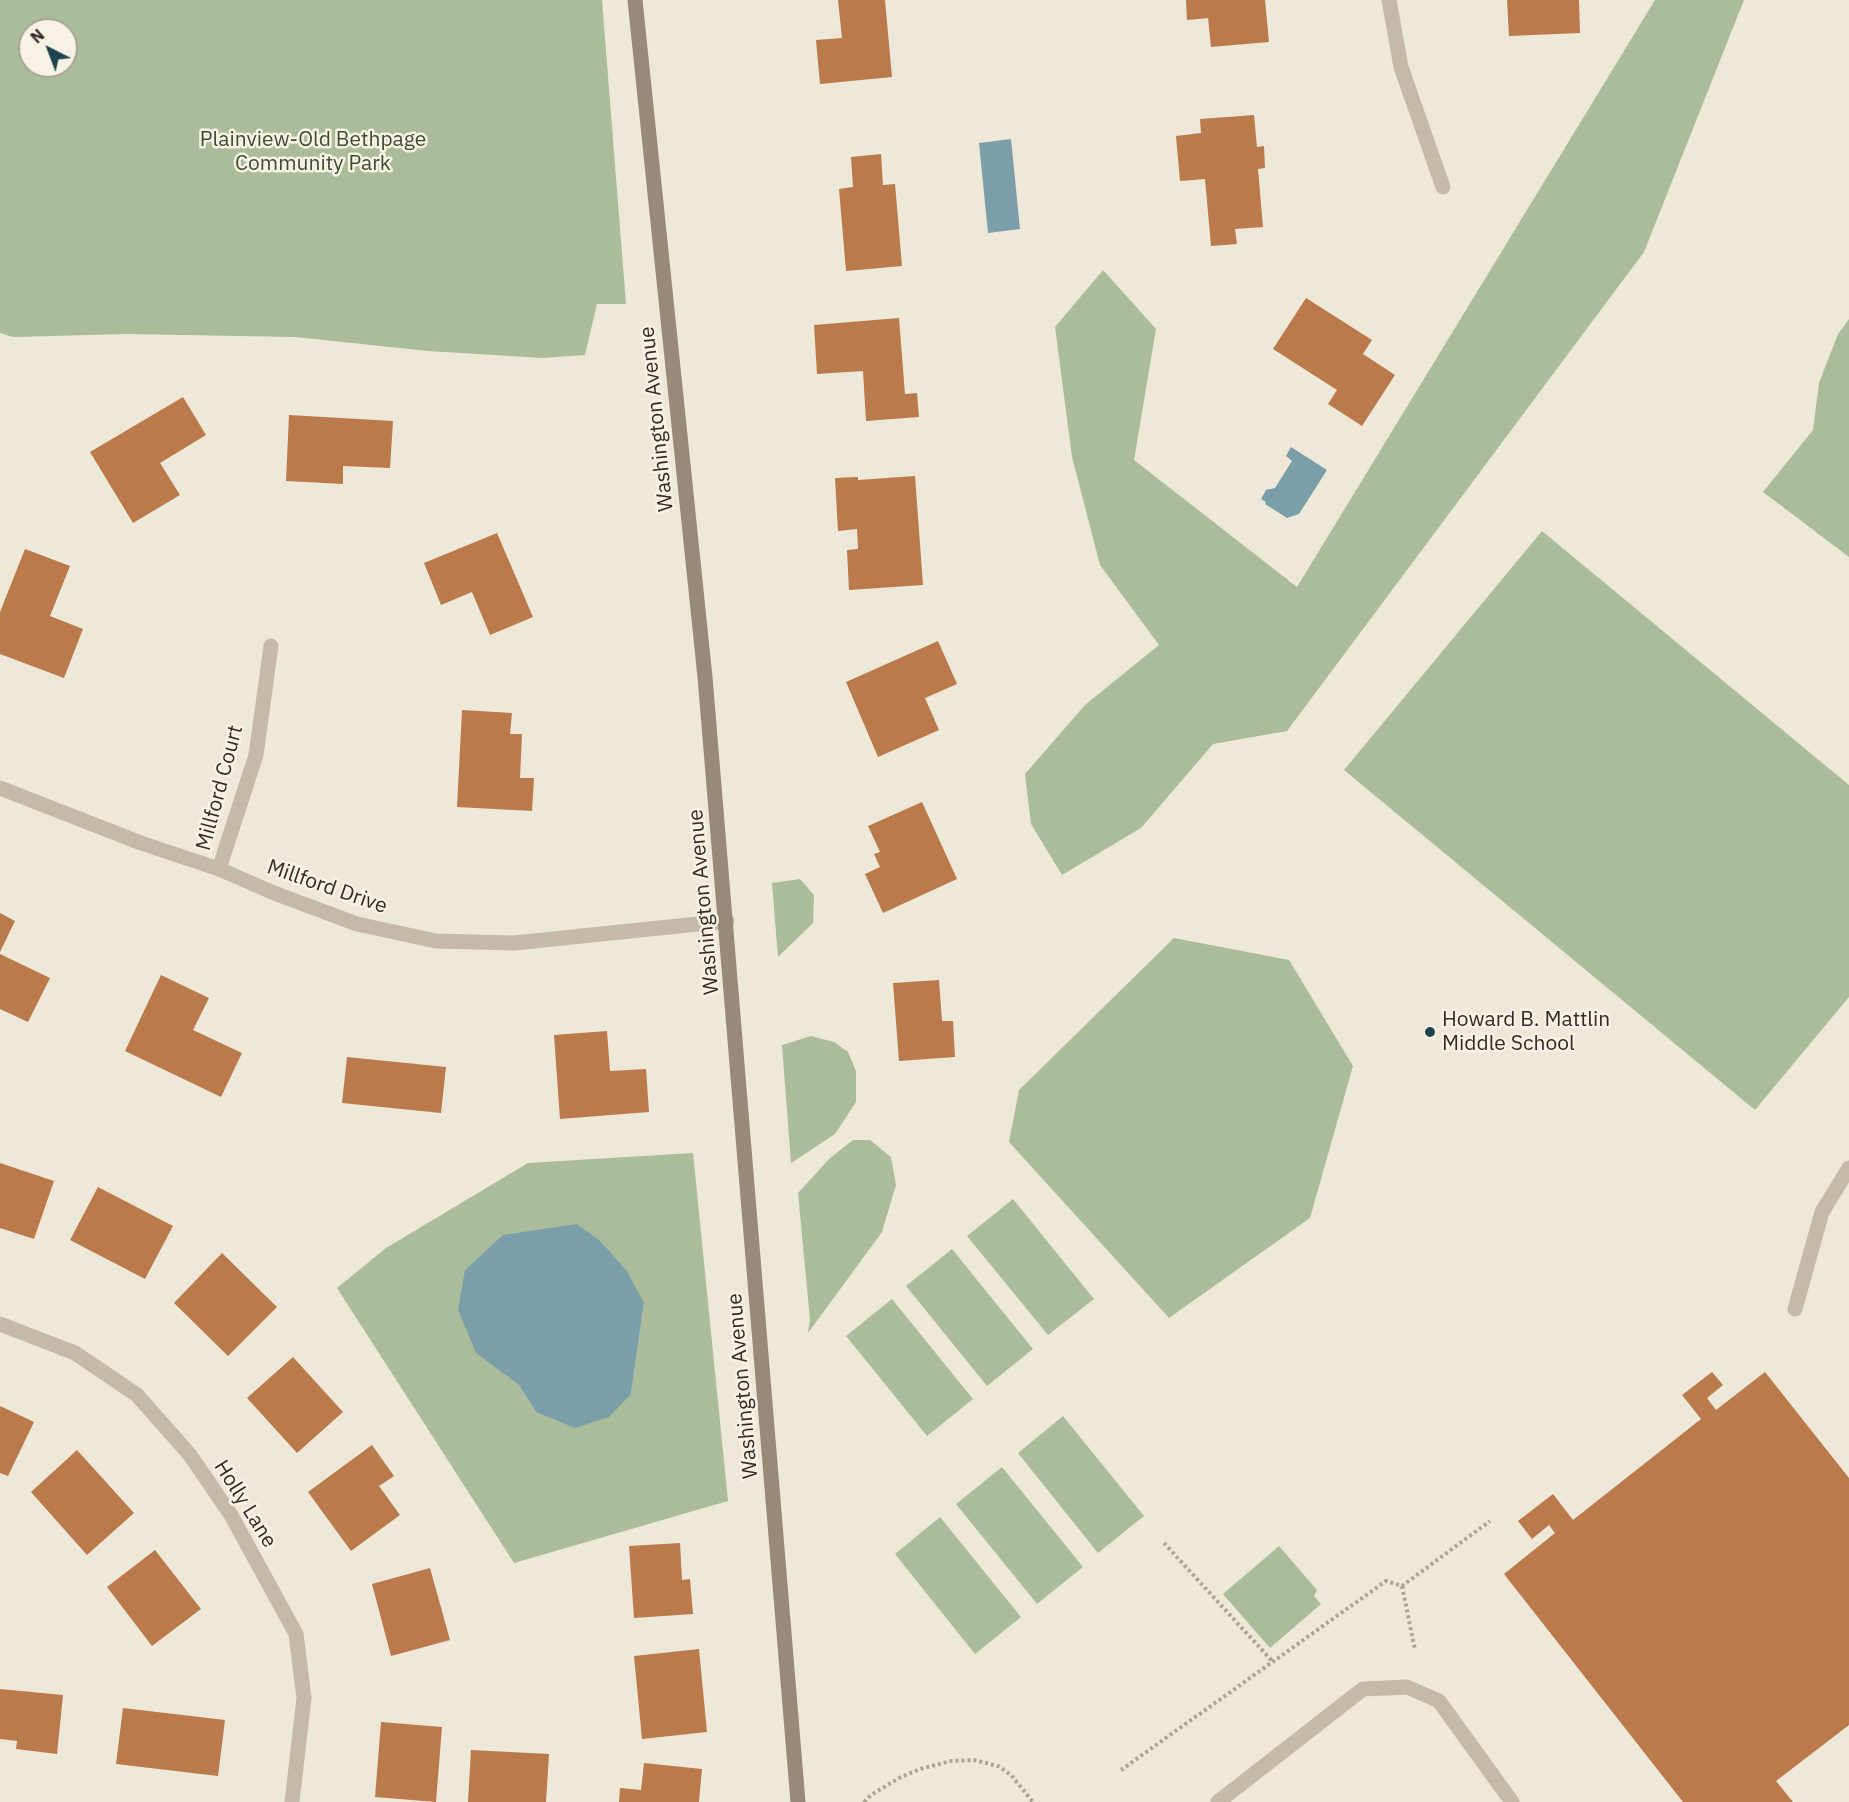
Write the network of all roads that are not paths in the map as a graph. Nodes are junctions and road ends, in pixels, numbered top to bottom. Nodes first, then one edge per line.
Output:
1 (635, 0) edge
2 (1389, 0) edge
3 (1443, 187) dead end
4 (271, 646) dead end
5 (0, 788) edge
6 (219, 869) junction
7 (727, 921) junction
8 (1849, 1168) edge
9 (1795, 1309) dead end
10 (0, 1324) edge
11 (292, 1802) edge
12 (798, 1802) edge
13 (1218, 1802) edge
14 (1512, 1802) edge

1 - 7 main road, Washington Avenue
2 - 3 street
4 - 6 street, Millford Court
5 - 6 street, Millford Drive
6 - 7 street, Millford Drive
7 - 12 main road, Washington Avenue
8 - 9 street
10 - 11 street, Holly Lane
13 - 14 street

